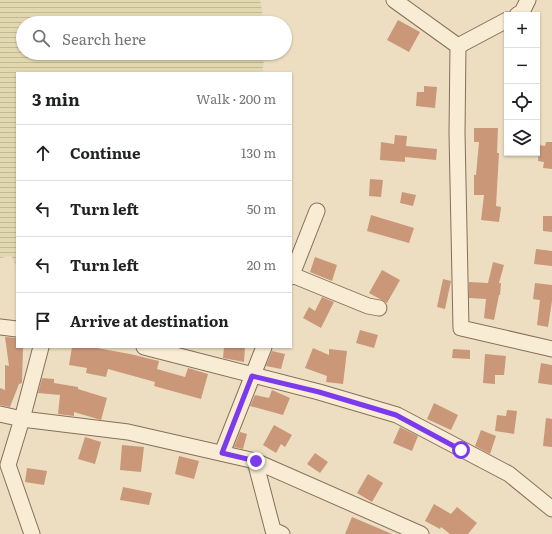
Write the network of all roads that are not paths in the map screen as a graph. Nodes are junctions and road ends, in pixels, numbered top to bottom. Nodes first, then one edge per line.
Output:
1 (394, 0) edge
2 (528, 0) edge
3 (522, 12) edge
4 (504, 22) edge
5 (458, 46) junction
6 (317, 210) dead end
7 (292, 273) edge
8 (292, 276) edge
9 (379, 308) dead end
10 (0, 327) edge
11 (16, 329) edge
12 (41, 348) edge
13 (148, 348) edge
14 (264, 348) edge
15 (552, 349) edge
16 (252, 376) junction
17 (0, 414) edge
18 (22, 419) junction
19 (222, 453) junction
20 (256, 461) junction
21 (552, 509) edge
22 (276, 533) edge
23 (32, 534) edge
24 (421, 534) edge

1 - 5 street
2 - 3 street
4 - 5 street
5 - 15 street
6 - 7 street
8 - 9 street
10 - 11 street
12 - 18 street
13 - 16 street
14 - 16 street
16 - 19 street
16 - 21 street
17 - 18 street
18 - 19 street
18 - 23 street
19 - 20 street
20 - 22 street
20 - 24 street

